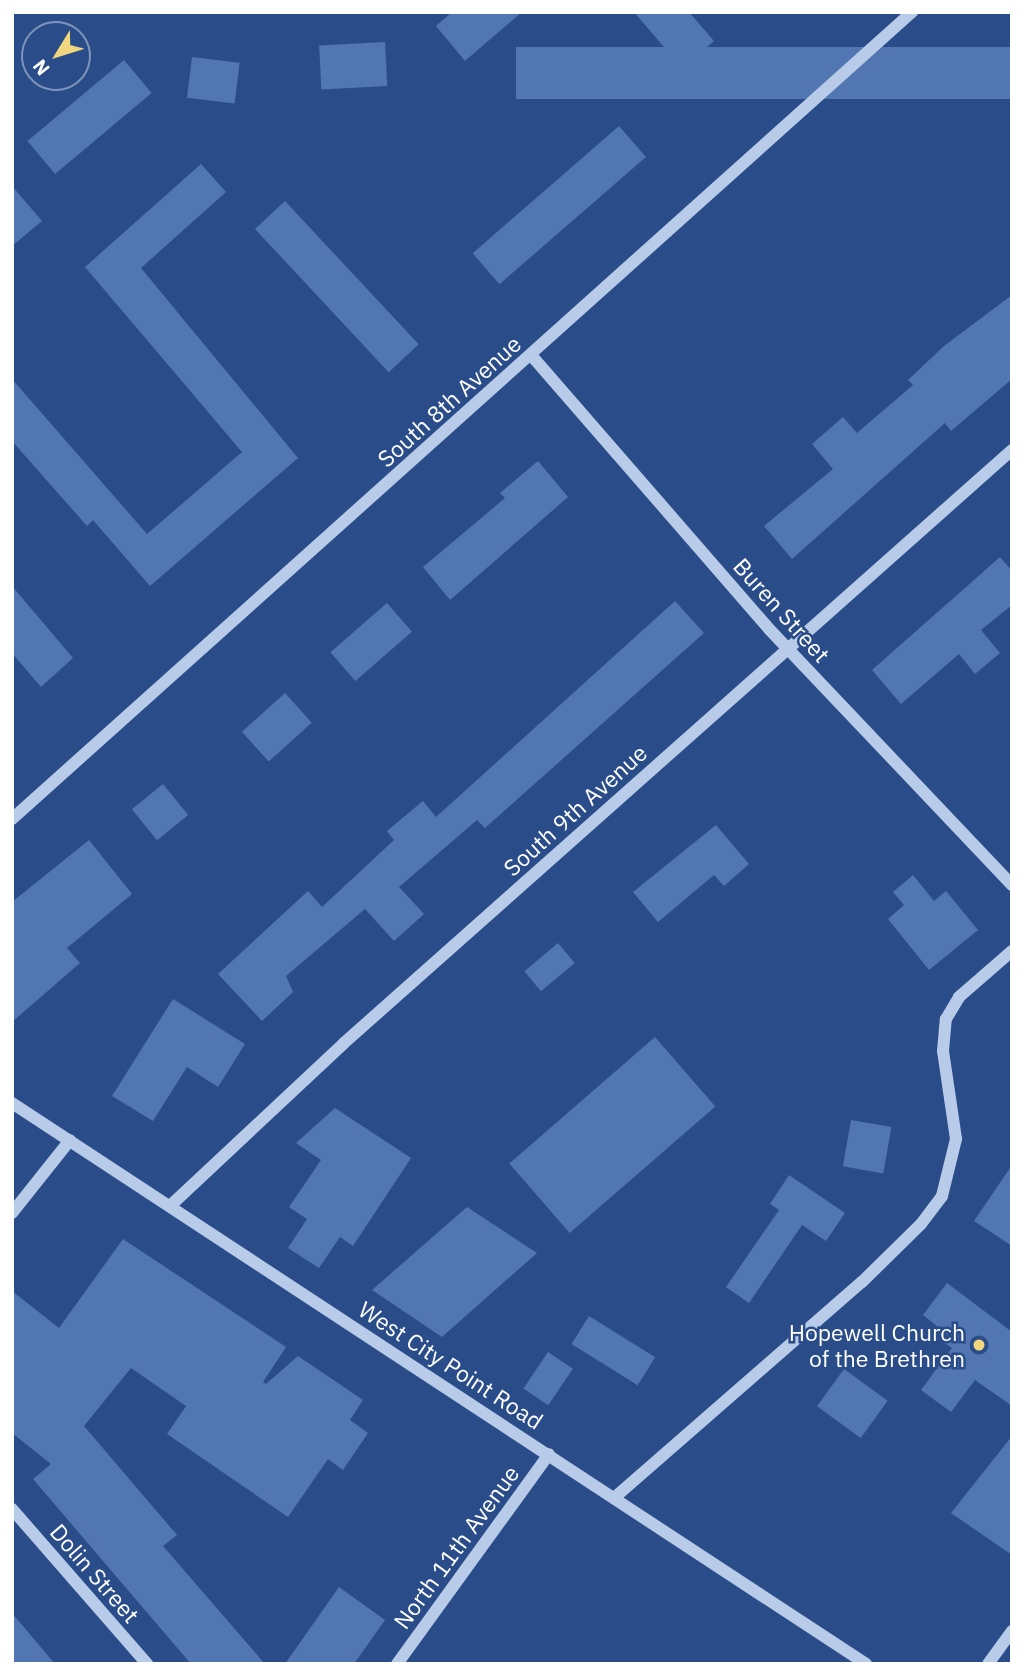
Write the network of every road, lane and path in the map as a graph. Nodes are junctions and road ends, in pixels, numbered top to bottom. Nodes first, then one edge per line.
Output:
1 (912, 12) edge
2 (531, 355) junction
3 (1012, 450) edge
4 (788, 649) junction
5 (12, 819) edge
6 (1012, 885) edge
7 (1012, 951) edge
8 (12, 1103) edge
9 (70, 1140) junction
10 (170, 1206) junction
11 (12, 1213) edge
12 (549, 1454) junction
13 (614, 1498) junction
14 (12, 1509) edge
15 (1012, 1631) edge
16 (847, 1659) edge
17 (147, 1664) edge
18 (397, 1664) edge
19 (866, 1664) edge
20 (988, 1664) edge

1 - 2 street, South 8th Avenue
2 - 4 street, Buren Street
2 - 5 street, South 8th Avenue
3 - 4 street, South 9th Avenue
4 - 6 street, Buren Street
4 - 10 street, South 9th Avenue
7 - 13 street
8 - 9 street, West City Point Road
9 - 10 street, West City Point Road
9 - 11 street
10 - 12 street, West City Point Road
12 - 13 street, West City Point Road
12 - 18 street, North 11th Avenue
13 - 16 street, West City Point Road
14 - 17 street, Dolin Street
15 - 20 street
16 - 19 street, West City Point Road

